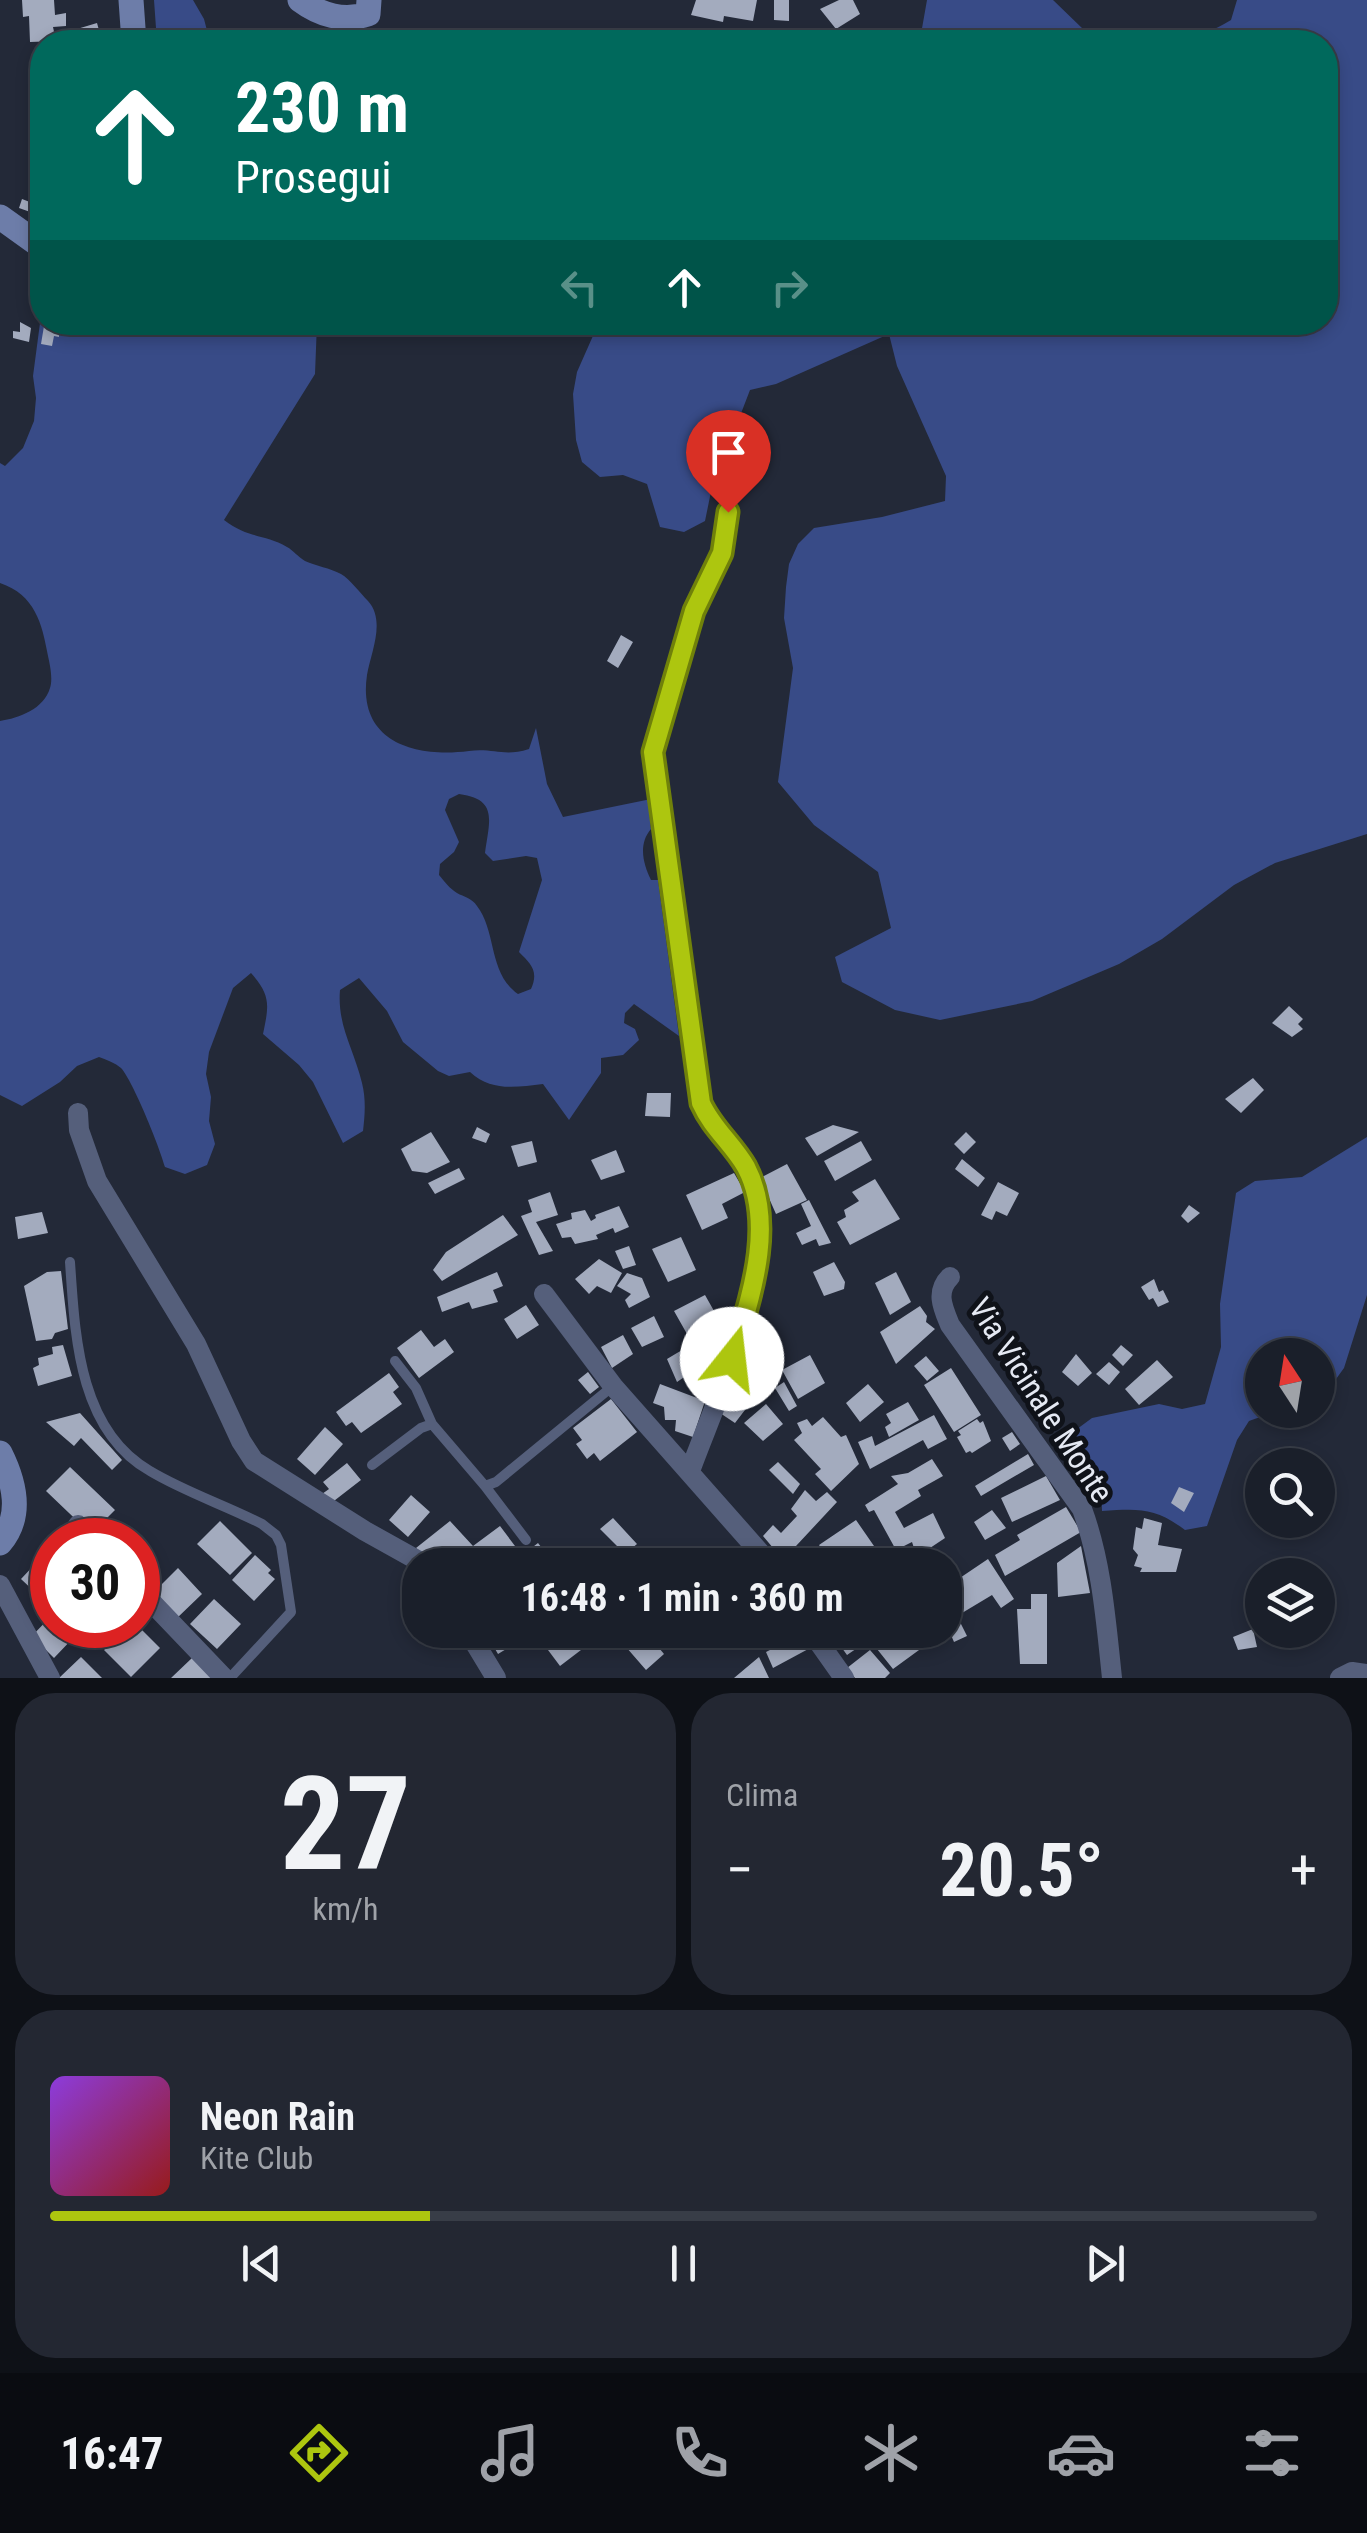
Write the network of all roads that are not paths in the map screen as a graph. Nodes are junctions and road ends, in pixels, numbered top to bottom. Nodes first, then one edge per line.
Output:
1 (131, 0) edge
2 (300, 0) edge
3 (369, 0) edge
4 (133, 30) edge
5 (0, 217) edge
6 (30, 238) edge
7 (728, 512) dead end
8 (662, 811) joint
9 (78, 1113) dead end
10 (70, 1262) dead end
11 (950, 1277) dead end
12 (544, 1294) dead end
13 (395, 1361) dead end
14 (613, 1386) junction
15 (432, 1424) junction
16 (0, 1453) edge
17 (372, 1465) dead end
18 (690, 1471) junction
19 (484, 1486) junction
20 (526, 1540) dead end
21 (0, 1543) edge
22 (757, 1548) edge
23 (402, 1551) edge
24 (0, 1585) edge
25 (160, 1610) edge
26 (478, 1648) edge
27 (823, 1648) edge
28 (1367, 1674) edge
29 (50, 1678) edge
30 (226, 1678) edge
31 (496, 1678) edge
32 (844, 1678) edge
33 (1112, 1678) edge
34 (1340, 1678) edge

1 - 4 street
2 - 3 street
5 - 6 street
7 - 8 lane
8 - 18 street
9 - 23 street
10 - 30 lane
11 - 33 street, Via Vicinale Monte
12 - 14 street
13 - 15 lane
14 - 18 street
14 - 19 lane
15 - 17 lane
15 - 19 lane
16 - 21 street
18 - 22 street
19 - 20 lane
24 - 29 street
25 - 30 street
26 - 31 street
27 - 32 street
28 - 34 street

